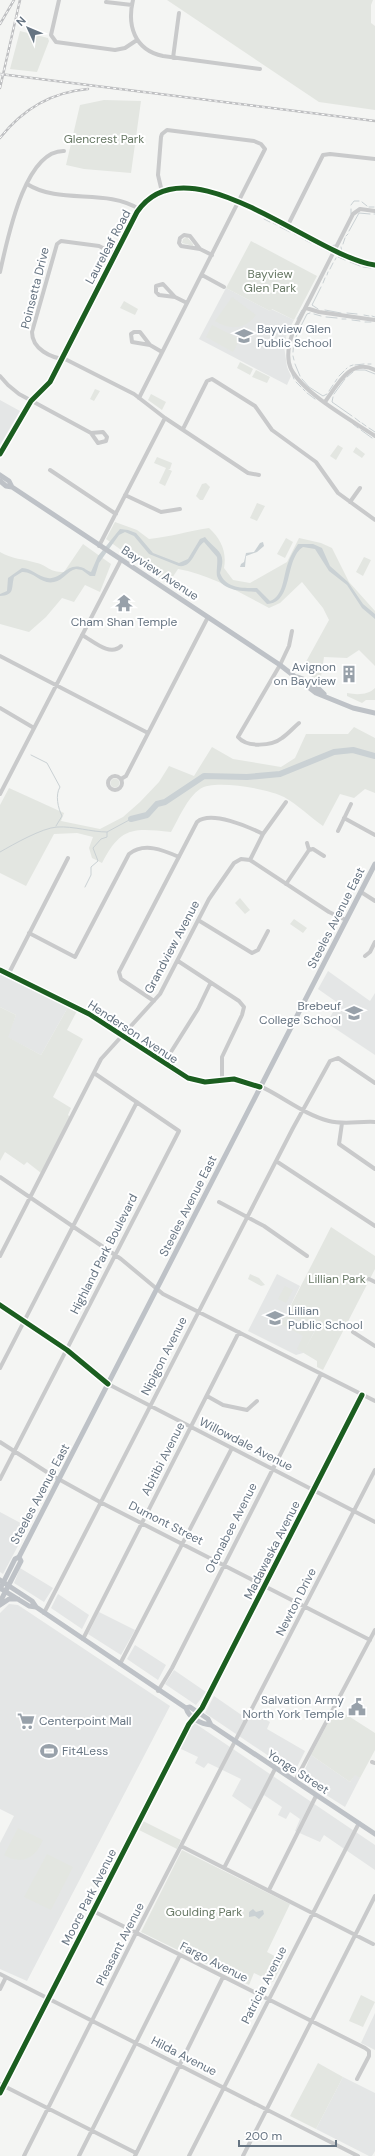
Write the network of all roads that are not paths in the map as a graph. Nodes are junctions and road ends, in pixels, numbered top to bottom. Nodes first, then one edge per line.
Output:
1 (59, 0) edge
2 (106, 2) dead end
3 (132, 2) edge
4 (179, 13) dead end
5 (137, 40) junction
6 (173, 58) junction
7 (260, 69) dead end
8 (64, 152) dead end
9 (375, 160) edge
10 (27, 184) junction
11 (162, 192) junction
12 (239, 203) junction
13 (139, 209) junction
14 (375, 211) edge
15 (287, 227) junction
16 (200, 249) junction
17 (335, 252) junction
18 (115, 254) junction
19 (212, 255) junction
20 (375, 265) edge
21 (0, 272) edge
22 (202, 274) junction
23 (224, 286) dead end
24 (175, 297) junction
25 (187, 303) junction
26 (306, 308) junction
27 (375, 320) edge
28 (150, 345) junction
29 (162, 352) junction
30 (62, 359) junction
31 (375, 370) edge
32 (0, 376) edge
33 (139, 398) junction
34 (31, 400) junction
35 (325, 402) junction
36 (165, 418) junction
37 (183, 429) junction
38 (91, 433) dead end
39 (375, 436) edge
40 (0, 454) edge
41 (50, 470) dead end
42 (0, 475) edge
43 (259, 475) dead end
44 (0, 482) edge
45 (12, 487) junction
46 (360, 488) dead end
47 (125, 495) junction
48 (350, 502) junction
49 (180, 509) dead end
50 (116, 514) junction
51 (375, 520) edge
52 (100, 546) junction
53 (121, 560) junction
54 (208, 617) junction
55 (292, 631) dead end
56 (82, 635) junction
57 (121, 646) dead end
58 (0, 656) edge
59 (280, 665) junction
60 (56, 686) junction
61 (0, 708) edge
62 (375, 713) edge
63 (299, 723) dead end
64 (34, 728) junction
65 (148, 733) junction
66 (121, 779) dead end
67 (0, 794) edge
68 (286, 802) dead end
69 (351, 804) dead end
70 (344, 818) junction
71 (338, 831) dead end
72 (263, 834) junction
73 (375, 835) edge
74 (306, 843) dead end
75 (309, 850) junction
76 (324, 856) dead end
77 (179, 857) junction
78 (68, 858) dead end
79 (250, 860) junction
80 (375, 864) edge
81 (286, 884) junction
82 (361, 892) junction
83 (375, 901) edge
84 (198, 920) junction
85 (346, 920) junction
86 (268, 931) dead end
87 (29, 933) junction
88 (375, 942) edge
89 (365, 956) dead end
90 (178, 961) junction
91 (0, 970) edge
92 (9, 973) junction
93 (210, 984) junction
94 (154, 1001) junction
95 (122, 1036) junction
96 (164, 1063) junction
97 (94, 1073) junction
98 (222, 1079) junction
99 (375, 1083) edge
100 (260, 1086) junction
101 (136, 1102) junction
102 (304, 1109) junction
103 (375, 1122) edge
104 (342, 1123) junction
105 (276, 1161) junction
106 (375, 1169) edge
107 (0, 1177) edge
108 (30, 1197) junction
109 (219, 1202) dead end
110 (247, 1217) junction
111 (73, 1225) junction
112 (375, 1226) edge
113 (115, 1255) junction
114 (0, 1256) edge
115 (307, 1256) dead end
116 (369, 1279) dead end
117 (375, 1282) edge
118 (157, 1289) junction
119 (0, 1305) edge
120 (198, 1311) junction
121 (24, 1321) junction
122 (239, 1332) junction
123 (352, 1332) dead end
124 (375, 1346) edge
125 (67, 1350) junction
126 (0, 1368) edge
127 (321, 1374) junction
128 (108, 1384) junction
129 (362, 1395) junction
130 (207, 1396) junction
131 (257, 1401) dead end
132 (375, 1401) edge
133 (149, 1406) junction
134 (191, 1427) junction
135 (0, 1442) edge
136 (232, 1448) junction
137 (14, 1452) junction
138 (273, 1469) junction
139 (375, 1470) edge
140 (59, 1479) junction
141 (0, 1480) edge
142 (314, 1490) junction
143 (100, 1502) junction
144 (354, 1511) junction
145 (142, 1522) junction
146 (375, 1522) edge
147 (183, 1543) junction
148 (223, 1564) junction
149 (4, 1582) edge
150 (266, 1587) junction
151 (0, 1588) edge
152 (6, 1591) junction
153 (19, 1599) junction
154 (0, 1604) edge
155 (305, 1606) junction
156 (36, 1607) junction
157 (44, 1613) junction
158 (375, 1630) edge
159 (83, 1639) junction
160 (370, 1640) junction
161 (120, 1664) junction
162 (158, 1691) junction
163 (186, 1708) junction
164 (199, 1713) junction
165 (194, 1719) junction
166 (211, 1725) junction
167 (234, 1741) junction
168 (275, 1769) junction
169 (295, 1781) junction
170 (316, 1796) junction
171 (359, 1823) junction
172 (375, 1834) edge
173 (181, 1846) junction
174 (224, 1868) junction
175 (269, 1890) junction
176 (375, 1896) edge
177 (93, 1911) junction
178 (312, 1912) junction
179 (136, 1933) junction
180 (356, 1935) junction
181 (373, 1944) dead end
182 (180, 1955) junction
183 (0, 1974) edge
184 (6, 1977) junction
185 (223, 1977) junction
186 (0, 1989) edge
187 (48, 1999) junction
188 (267, 1999) junction
189 (92, 2020) junction
190 (312, 2021) junction
191 (136, 2043) junction
192 (180, 2065) junction
193 (357, 2079) dead end
194 (2, 2085) edge
195 (223, 2087) junction
196 (0, 2093) edge
197 (47, 2108) junction
198 (267, 2110) junction
199 (92, 2131) junction
200 (135, 2155) edge
201 (24, 2156) edge
202 (79, 2156) edge
203 (188, 2156) edge
204 (243, 2156) edge
205 (358, 2156) edge

1 - 5 street
2 - 3 street
3 - 5 street
4 - 6 street
5 - 6 street
6 - 7 street
8 - 10 street
9 - 15 street
10 - 13 street
10 - 21 street
11 - 12 street, Laureleaf Road
11 - 12 street
11 - 13 street, Laureleaf Road
12 - 15 street, Laureleaf Road
12 - 19 street
13 - 18 street, Laureleaf Road
14 - 17 street
15 - 17 street, Laureleaf Road
16 - 16 street
16 - 19 street
17 - 20 street, Laureleaf Road
17 - 26 street
18 - 30 street, Laureleaf Road
18 - 30 street, Poinsetta Drive
19 - 22 street
22 - 23 street
22 - 25 street
24 - 24 street
24 - 25 street
25 - 29 street
26 - 27 street
26 - 35 street
28 - 28 street
28 - 29 street
29 - 33 street
30 - 33 street, Poinsetta Drive
30 - 34 street, Laureleaf Road
31 - 35 street
32 - 34 street
33 - 36 street, Poinsetta Drive
34 - 38 street
34 - 40 street, Laureleaf Road
35 - 39 street
36 - 37 street, Poinsetta Drive
36 - 47 street
37 - 43 street, Poinsetta Drive
37 - 48 street
41 - 50 street
42 - 45 main road, Bayview Avenue
44 - 45 main road, Bayview Avenue
45 - 52 main road, Bayview Avenue
46 - 48 street
47 - 49 street
47 - 50 street
48 - 51 street
50 - 52 street
52 - 53 main road, Bayview Avenue
53 - 54 main road, Bayview Avenue
53 - 56 street
54 - 59 main road, Bayview Avenue
54 - 65 street
55 - 59 street
56 - 57 street
56 - 60 street
58 - 60 street
59 - 62 main road, Bayview Avenue
59 - 63 street
60 - 64 street
60 - 65 street
61 - 64 street
64 - 67 street
65 - 66 street
68 - 72 street
69 - 70 street
70 - 71 street
70 - 73 street
72 - 77 street
72 - 79 street
74 - 75 street
75 - 76 street
75 - 81 street
77 - 87 street
77 - 94 street
78 - 87 street
79 - 81 street
79 - 84 street, Grandview Avenue
80 - 82 main road, Steeles Avenue East
81 - 85 street
82 - 83 street
82 - 85 main road, Steeles Avenue East
84 - 86 street
84 - 90 street, Grandview Avenue
85 - 100 main road, Steeles Avenue East
87 - 92 street
88 - 89 street
90 - 93 street
90 - 94 street, Grandview Avenue
91 - 92 street, Henderson Avenue
92 - 95 street, Henderson Avenue
93 - 96 street
93 - 98 street
94 - 95 street, Grandview Avenue
95 - 96 street, Henderson Avenue
95 - 97 street, Grandview Avenue
96 - 98 street, Henderson Avenue
97 - 101 street, Highland Park Boulevard
97 - 108 street, Grandview Avenue
98 - 100 street, Henderson Avenue
99 - 102 street, Nipigon Avenue
100 - 102 street, Henderson Avenue
100 - 118 main road, Steeles Avenue East
101 - 111 street
101 - 113 street, Highland Park Boulevard
102 - 104 street, Henderson Avenue
102 - 105 street, Nipigon Avenue
103 - 104 street, Henderson Avenue
104 - 106 street
105 - 110 street, Nipigon Avenue
105 - 112 street
107 - 108 street
108 - 111 street
108 - 114 street, Grandview Avenue
109 - 110 street
110 - 115 street
110 - 120 street, Nipigon Avenue
111 - 113 street
111 - 121 street
113 - 118 street
113 - 125 street, Highland Park Boulevard
116 - 117 street
118 - 120 street
118 - 128 main road, Steeles Avenue East
119 - 121 street, Willowdale Avenue
120 - 122 street
120 - 133 street, Nipigon Avenue
121 - 125 street, Willowdale Avenue
121 - 126 street
122 - 127 street
122 - 130 street, Abitibi Avenue
123 - 124 street
125 - 128 street, Willowdale Avenue
125 - 137 street, Highland Park Boulevard
127 - 129 street
127 - 138 street, Otonabee Avenue
128 - 133 street, Willowdale Avenue
128 - 140 main road, Steeles Avenue East
129 - 132 street
129 - 142 street, Madawaska Avenue
130 - 131 street
130 - 134 street, Abitibi Avenue
133 - 134 street, Willowdale Avenue
133 - 143 street, Nipigon Avenue
134 - 136 street, Willowdale Avenue
134 - 145 street, Abitibi Avenue
135 - 137 street, Dumont Street
136 - 138 street, Willowdale Avenue
136 - 147 street
137 - 140 street, Dumont Street
137 - 141 street, Highland Park Boulevard
138 - 142 street, Willowdale Avenue
138 - 148 street, Otonabee Avenue
139 - 144 street, Newton Drive
140 - 143 street, Dumont Street
140 - 149 main road, Steeles Avenue East
142 - 144 street, Willowdale Avenue
142 - 150 street, Madawaska Avenue
143 - 145 street, Dumont Street
143 - 157 street, Nipigon Avenue
144 - 146 street, Willowdale Avenue
144 - 155 street, Newton Drive
145 - 147 street, Dumont Street
145 - 159 street, Abitibi Avenue
147 - 148 street, Dumont Street
147 - 161 street
148 - 150 street, Dumont Street
148 - 162 street, Otonabee Avenue
149 - 151 main road
149 - 152 main road
149 - 156 main road, Yonge Street
150 - 155 street, Dumont Street
150 - 164 street, Madawaska Avenue
151 - 152 main road, Yonge Street
152 - 153 main road, Yonge Street
152 - 154 main road
153 - 154 main road
153 - 156 main road, Yonge Street
155 - 160 street, Dumont Street
155 - 167 street, Newton Drive
156 - 157 main road, Yonge Street
157 - 159 main road, Yonge Street
158 - 160 street
159 - 161 main road, Yonge Street
160 - 169 street
161 - 162 main road, Yonge Street
162 - 163 main road, Yonge Street
163 - 164 main road, Yonge Street
163 - 165 main road, Yonge Street
164 - 165 street, Moore Park Avenue
164 - 166 main road, Yonge Street
165 - 166 main road, Yonge Street
165 - 177 street, Moore Park Avenue
166 - 167 main road, Yonge Street
167 - 168 main road, Yonge Street
167 - 173 street, Pleasant Avenue
168 - 169 main road, Yonge Street
168 - 174 street
169 - 170 main road, Yonge Street
170 - 171 main road, Yonge Street
170 - 175 street
171 - 172 main road, Yonge Street
171 - 178 street, Patricia Avenue
173 - 174 street
173 - 179 street, Pleasant Avenue
174 - 175 street
175 - 178 street
176 - 180 street
177 - 179 street, Fargo Avenue
177 - 187 street, Moore Park Avenue
178 - 180 street
178 - 188 street, Patricia Avenue
179 - 182 street, Fargo Avenue
179 - 189 street, Pleasant Avenue
180 - 181 street
180 - 190 street
182 - 185 street, Fargo Avenue
182 - 191 street
183 - 184 street, Hilda Avenue
184 - 186 street
184 - 187 street, Hilda Avenue
185 - 188 street, Fargo Avenue
185 - 192 street
187 - 189 street, Hilda Avenue
187 - 194 street, Moore Park Avenue
188 - 190 street, Fargo Avenue
188 - 195 street, Patricia Avenue
189 - 191 street, Hilda Avenue
189 - 197 street, Pleasant Avenue
190 - 193 street, Fargo Avenue
190 - 198 street
191 - 192 street, Hilda Avenue
191 - 199 street
192 - 195 street, Hilda Avenue
192 - 200 street
194 - 196 street, Moore Park Avenue
194 - 197 street
195 - 198 street, Hilda Avenue
195 - 203 street, Patricia Avenue
197 - 199 street
197 - 201 street, Pleasant Avenue
198 - 204 street
198 - 205 street, Hilda Avenue
199 - 200 street
199 - 202 street

